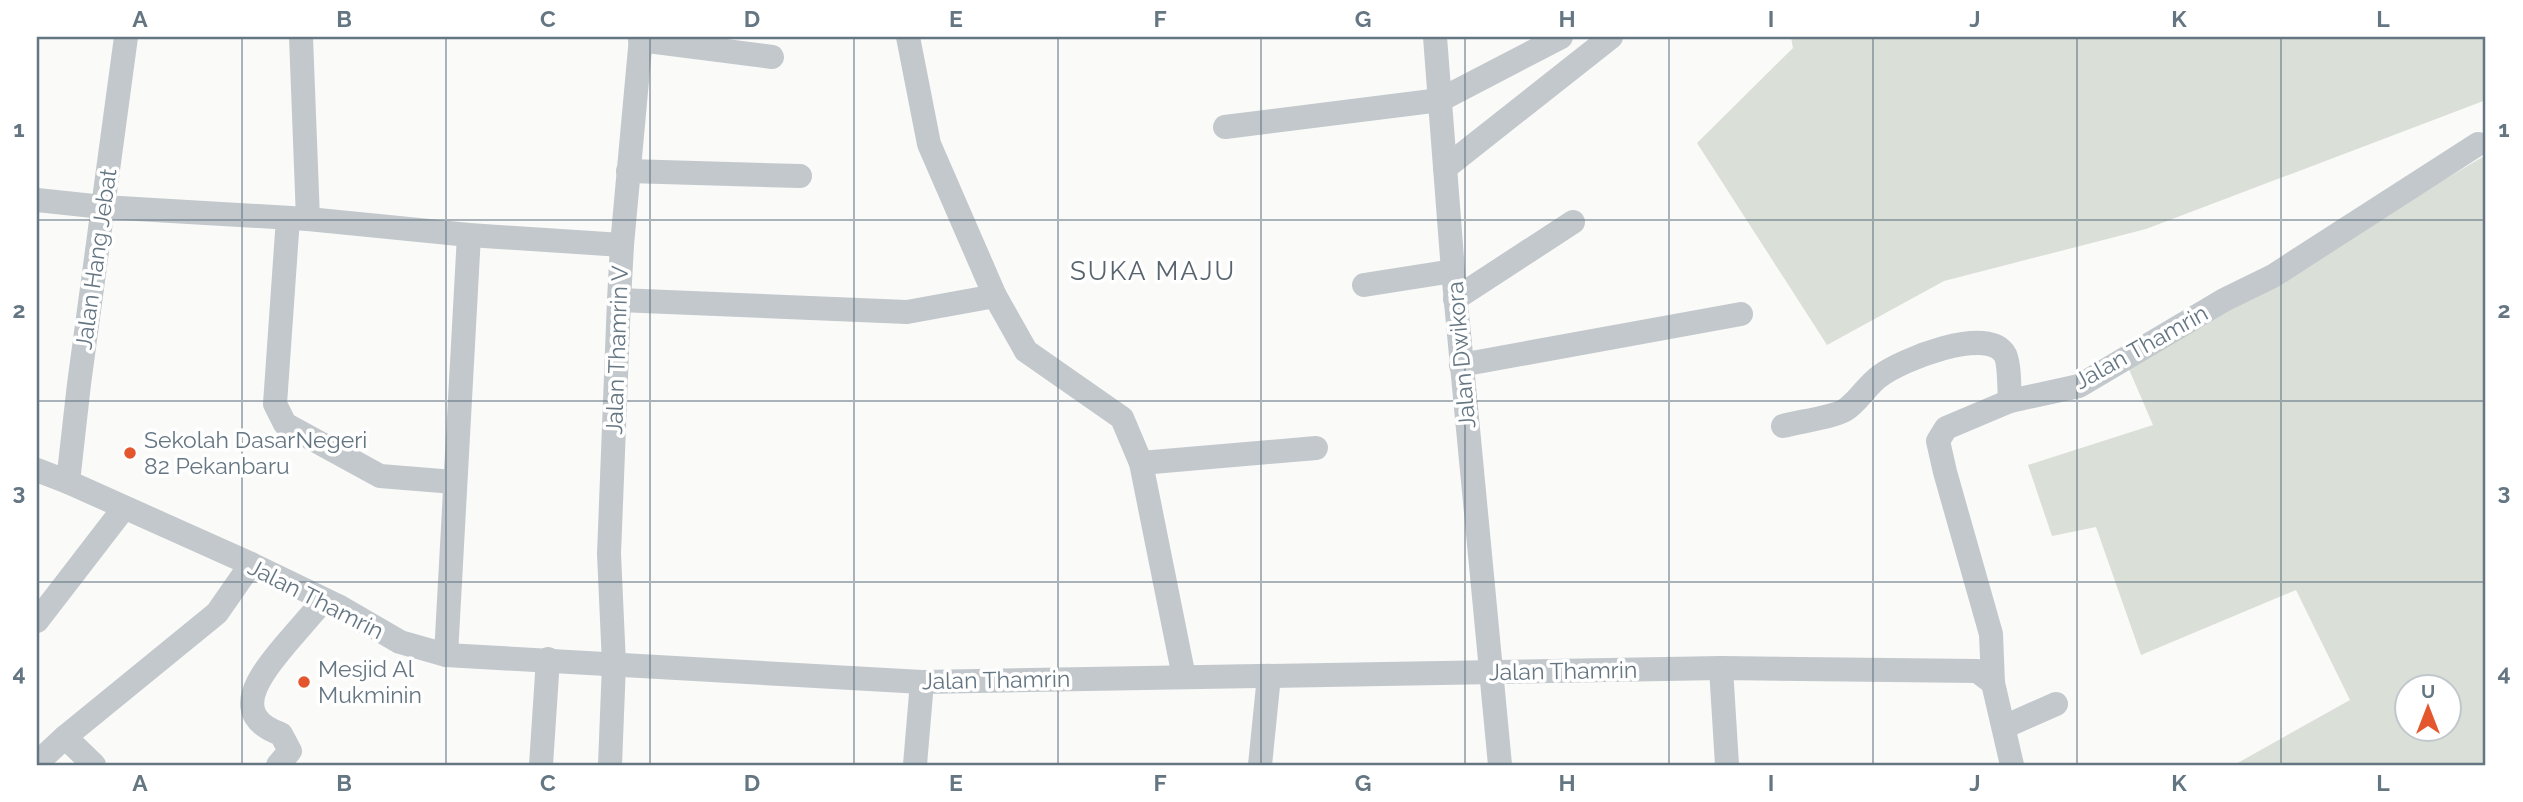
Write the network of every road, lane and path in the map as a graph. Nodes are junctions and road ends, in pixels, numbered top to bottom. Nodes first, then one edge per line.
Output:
1 (126, 37) edge
2 (301, 37) edge
3 (908, 37) edge
4 (1435, 37) edge
5 (1561, 37) edge
6 (1611, 37) edge
7 (640, 38) edge
8 (772, 57) dead end
9 (1440, 100) junction
10 (1225, 127) dead end
11 (2478, 144) dead end
12 (1445, 168) junction
13 (628, 171) junction
14 (800, 176) dead end
15 (37, 200) edge
16 (103, 207) junction
17 (298, 219) junction
18 (1573, 222) dead end
19 (469, 235) junction
20 (622, 245) junction
21 (1453, 271) junction
22 (1364, 285) dead end
23 (995, 296) junction
24 (1455, 299) junction
25 (619, 300) junction
26 (1741, 314) dead end
27 (1461, 365) junction
28 (2010, 401) junction
29 (1783, 426) dead end
30 (1316, 448) dead end
31 (1141, 463) junction
32 (37, 470) edge
33 (68, 482) junction
34 (454, 482) junction
35 (124, 508) junction
36 (251, 564) junction
37 (324, 600) junction
38 (37, 621) edge
39 (446, 655) junction
40 (548, 659) junction
41 (614, 664) junction
42 (1721, 668) junction
43 (1490, 672) junction
44 (1269, 676) junction
45 (1184, 677) junction
46 (922, 682) junction
47 (1993, 683) junction
48 (2056, 704) dead end
49 (2004, 727) junction
50 (65, 737) junction
51 (37, 763) edge
52 (94, 765) edge
53 (278, 765) edge
54 (541, 765) edge
55 (610, 765) edge
56 (915, 765) edge
57 (1260, 765) edge
58 (1500, 765) edge
59 (1727, 765) edge
60 (2012, 765) edge

1 - 16 street, Jalan Hang Jebat
2 - 17 street
3 - 23 street
4 - 9 street, Jalan Dwikora
5 - 9 street
6 - 12 street
7 - 8 street
7 - 13 street, Jalan Thamrin V
9 - 10 street
9 - 12 street, Jalan Dwikora
11 - 28 street, Jalan Thamrin
12 - 21 street, Jalan Dwikora
13 - 14 street
13 - 20 street, Jalan Thamrin V
15 - 16 street
16 - 17 street
16 - 33 street, Jalan Hang Jebat
17 - 19 street
17 - 34 street
18 - 24 street
19 - 20 street
19 - 34 street
20 - 25 street, Jalan Thamrin V
21 - 22 street
21 - 24 street, Jalan Dwikora
23 - 25 street
23 - 31 street
24 - 27 street, Jalan Dwikora
25 - 41 street, Jalan Thamrin V
26 - 27 street
27 - 43 street, Jalan Dwikora
28 - 29 street
28 - 47 street, Jalan Thamrin
30 - 31 street
31 - 45 street
32 - 33 street, Jalan Thamrin
33 - 35 street, Jalan Thamrin
34 - 39 street
35 - 36 street, Jalan Thamrin
35 - 38 street
36 - 37 street, Jalan Thamrin
36 - 50 street
37 - 39 street, Jalan Thamrin
37 - 53 street
39 - 40 street, Jalan Thamrin
40 - 41 street, Jalan Thamrin
40 - 54 street
41 - 46 street, Jalan Thamrin
41 - 55 street, Jalan Thamrin V
42 - 43 street, Jalan Thamrin
42 - 47 street, Jalan Thamrin
42 - 59 street
43 - 44 street, Jalan Thamrin
43 - 58 street, Jalan Dwikora
44 - 45 street, Jalan Thamrin
44 - 57 street
45 - 46 street, Jalan Thamrin
46 - 56 street
47 - 49 street, Jalan Thamrin
48 - 49 street
49 - 60 street, Jalan Thamrin
50 - 51 street
50 - 52 street

